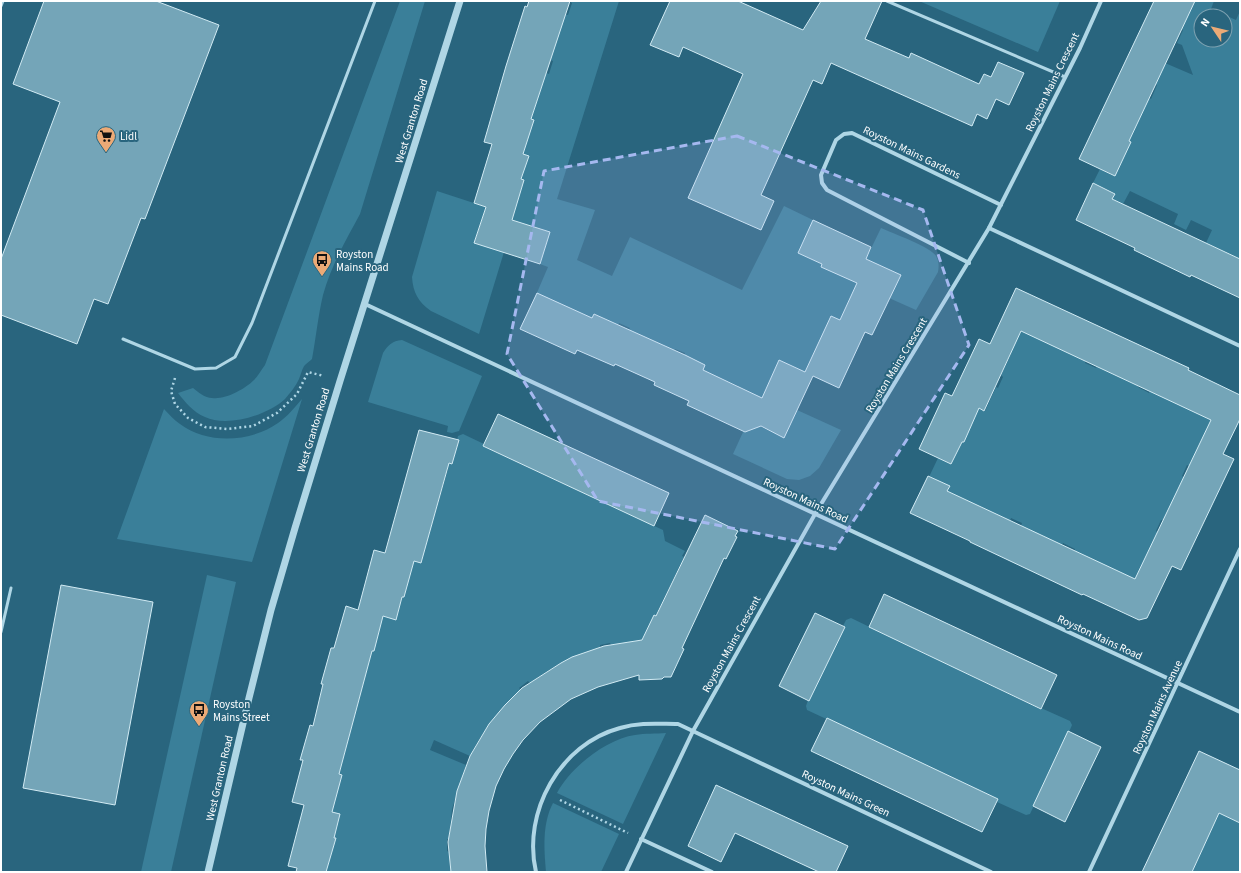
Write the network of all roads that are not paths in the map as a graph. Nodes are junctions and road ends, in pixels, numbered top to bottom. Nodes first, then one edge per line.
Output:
1 (3, 1) edge
2 (375, 1) edge
3 (460, 1) edge
4 (888, 1) edge
5 (1101, 1) edge
6 (1, 6) edge
7 (1065, 77) junction
8 (1001, 205) junction
9 (989, 228) junction
10 (968, 262) junction
11 (365, 304) junction
12 (123, 339) dead end
13 (1240, 346) edge
14 (815, 514) junction
15 (1240, 549) edge
16 (11, 588) dead end
17 (1, 632) edge
18 (1178, 683) junction
19 (1240, 712) edge
20 (692, 731) junction
21 (641, 839) junction
22 (208, 872) edge
23 (536, 872) edge
24 (626, 872) edge
25 (712, 872) edge
26 (991, 872) edge
27 (1089, 872) edge

1 - 6 lane
2 - 12 lane
3 - 11 street, West Granton Road
4 - 7 lane
5 - 7 street, Royston Mains Crescent
7 - 8 street, Royston Mains Crescent
8 - 9 street, Royston Mains Crescent
8 - 10 street, Royston Mains Gardens
9 - 10 street, Royston Mains Crescent
9 - 13 street
10 - 14 street, Royston Mains Crescent
11 - 14 street, Royston Mains Road
11 - 22 street, West Granton Road
14 - 18 street, Royston Mains Road
14 - 20 street, Royston Mains Crescent
15 - 18 street, Royston Mains Avenue
16 - 17 lane
18 - 19 street, Royston Mains Road
18 - 27 street, Royston Mains Avenue
20 - 21 street, Royston Mains Crescent
20 - 23 street
20 - 26 street, Royston Mains Green
21 - 24 street, Royston Mains Crescent
21 - 25 street

